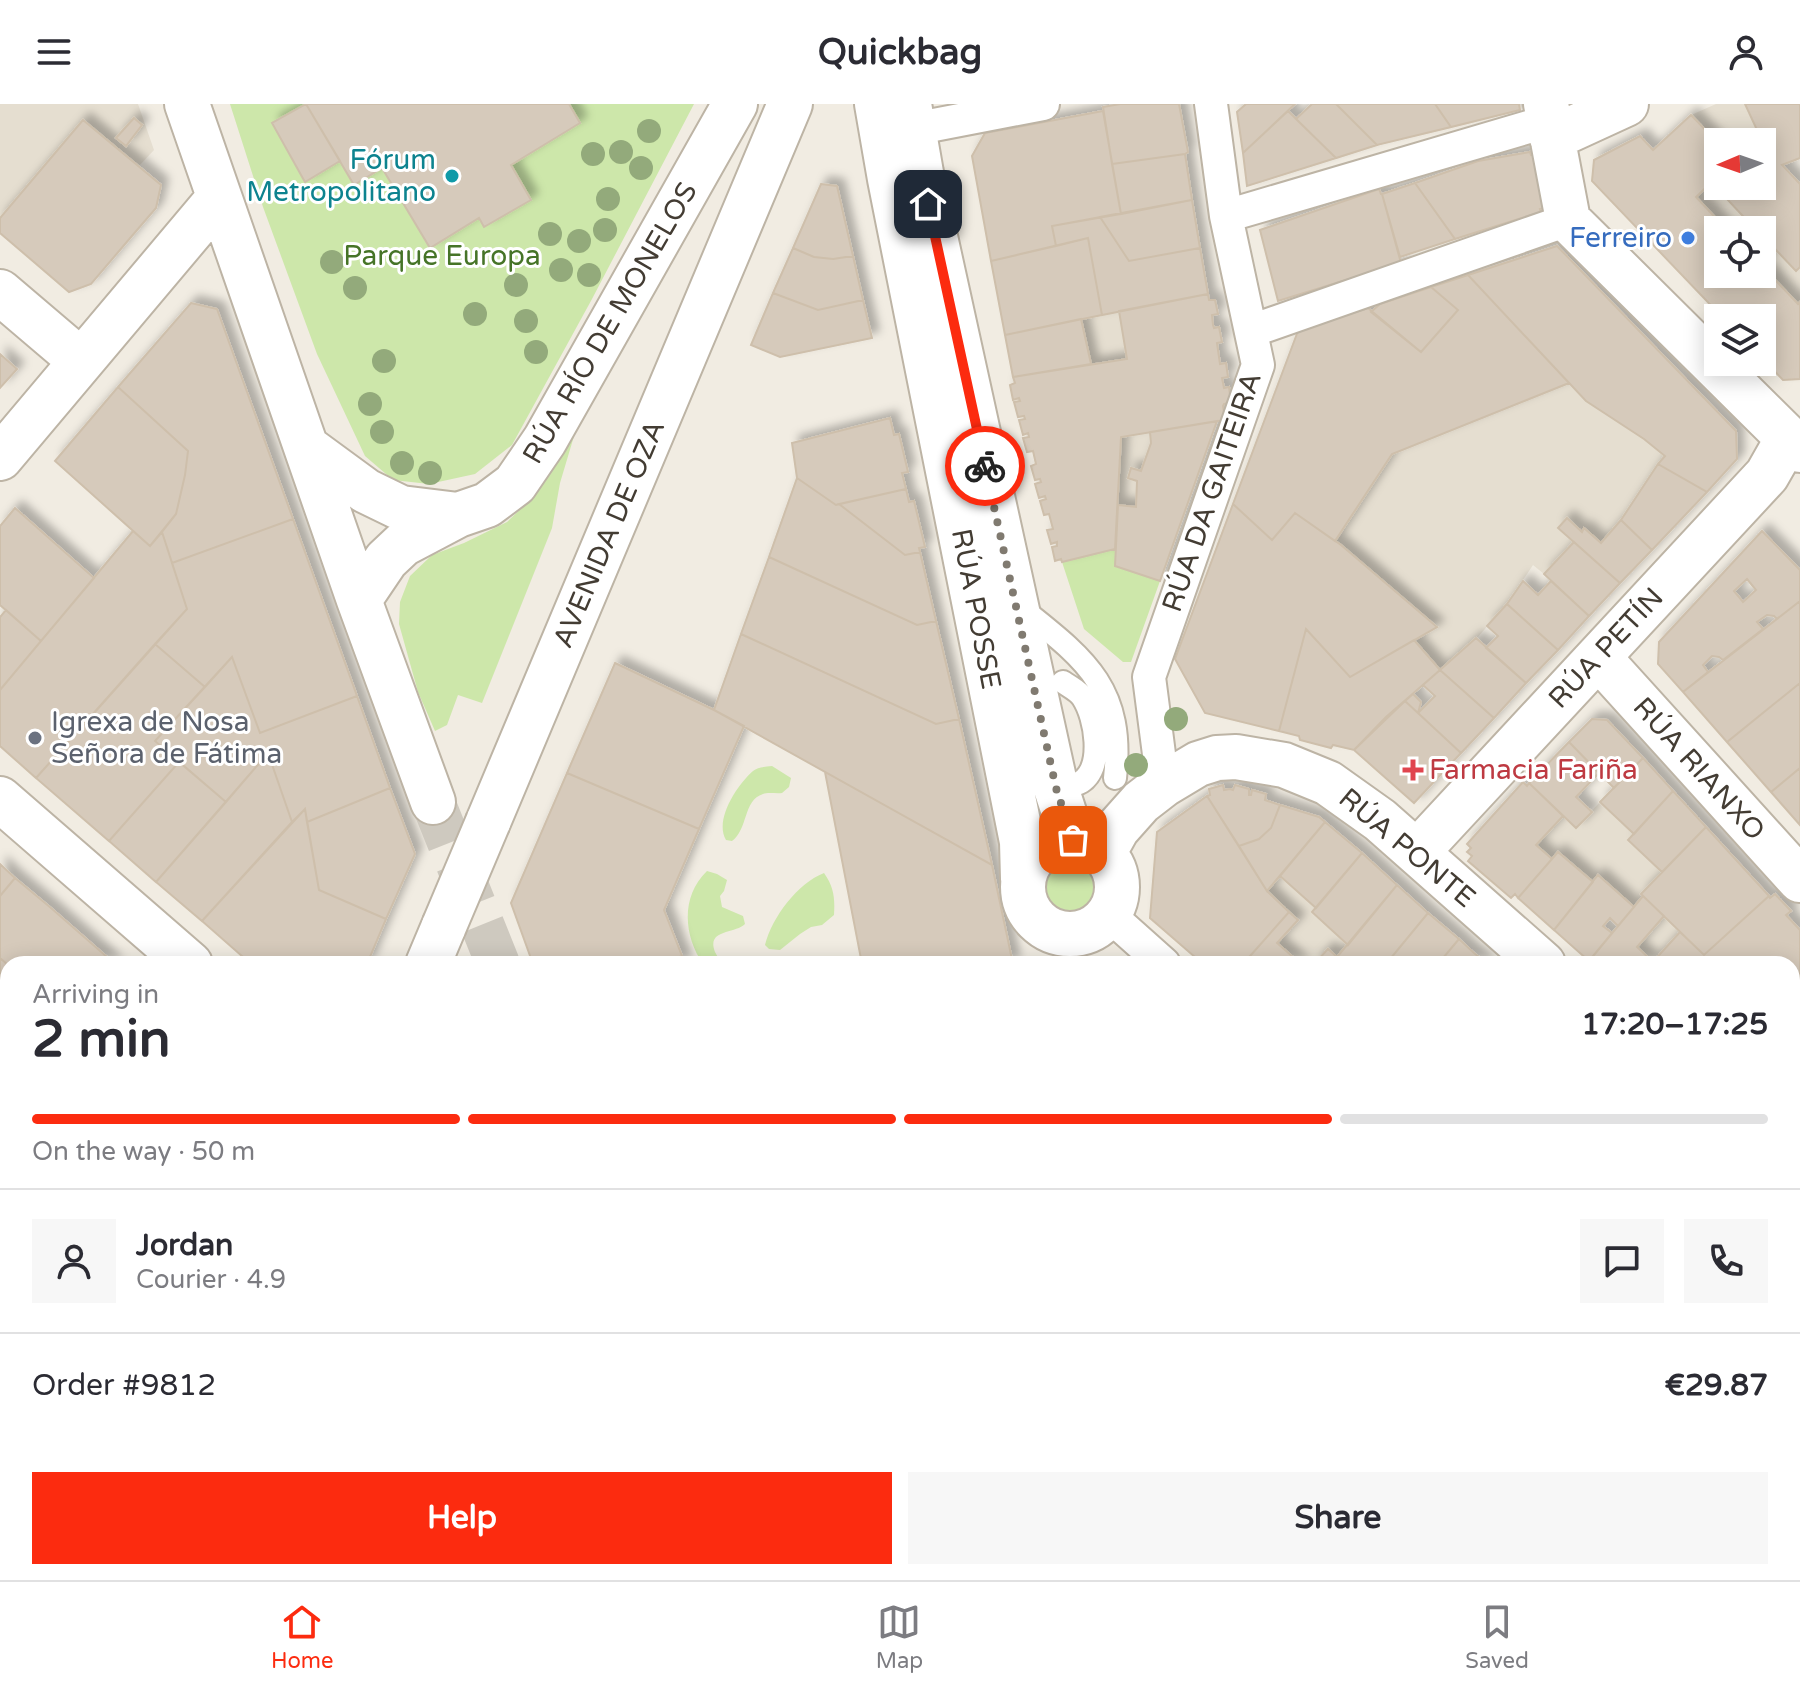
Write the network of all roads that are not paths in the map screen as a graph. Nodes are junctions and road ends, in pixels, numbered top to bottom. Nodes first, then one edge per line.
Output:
1 (187, 104) edge
2 (735, 104) edge
3 (790, 104) edge
4 (877, 104) edge
5 (1043, 104) edge
6 (1211, 104) edge
7 (1626, 104) edge
8 (911, 116) edge
9 (1549, 121) edge
10 (219, 198) junction
11 (1226, 216) junction
12 (1568, 220) junction
13 (0, 292) edge
14 (1251, 331) junction
15 (81, 361) junction
16 (1796, 436) edge
17 (306, 447) junction
18 (0, 458) edge
19 (458, 515) junction
20 (359, 600) junction
21 (1015, 603) junction
22 (1598, 657) junction
23 (1063, 682) dead end
24 (998, 722) junction
25 (1115, 778) dead end
26 (1163, 785) junction
27 (1056, 788) junction
28 (0, 799) edge
29 (433, 802) tunnel mouth
30 (1088, 847) junction
31 (1417, 852) junction
32 (1023, 879) junction
33 (1800, 880) edge
34 (1088, 937) edge
35 (436, 945) edge
36 (181, 956) edge
37 (1141, 956) edge
38 (1534, 956) edge

1 - 10 street
2 - 19 street, RÚA RÍO DE MONELOS
3 - 35 street, AVENIDA DE OZA, bridge
4 - 24 street, RÚA POSSE
5 - 8 street
6 - 11 street, RÚA DA GAITEIRA
7 - 9 street
8 - 21 street, RÚA POSSE
9 - 11 street
9 - 12 street
10 - 15 street
10 - 17 street
11 - 14 street, RÚA DA GAITEIRA
12 - 14 street
12 - 16 street
13 - 15 street
14 - 26 street, RÚA DA GAITEIRA
15 - 18 street
16 - 22 street, RÚA PETÍN
17 - 19 street
17 - 20 street
19 - 20 street, RÚA RÍO DE MONELOS
20 - 29 street
21 - 25 lane
21 - 27 street, RÚA POSSE
22 - 31 street, RÚA PETÍN
22 - 33 street, RÚA RIANXO
23 - 27 lane
24 - 27 lane
24 - 32 street, RÚA POSSE
26 - 30 street, RÚA PONTE
26 - 31 street, RÚA PONTE
27 - 30 street, RÚA POSSE
28 - 36 street
30 - 32 street
30 - 34 street
31 - 38 street, RÚA PONTE
32 - 34 street
34 - 37 street

